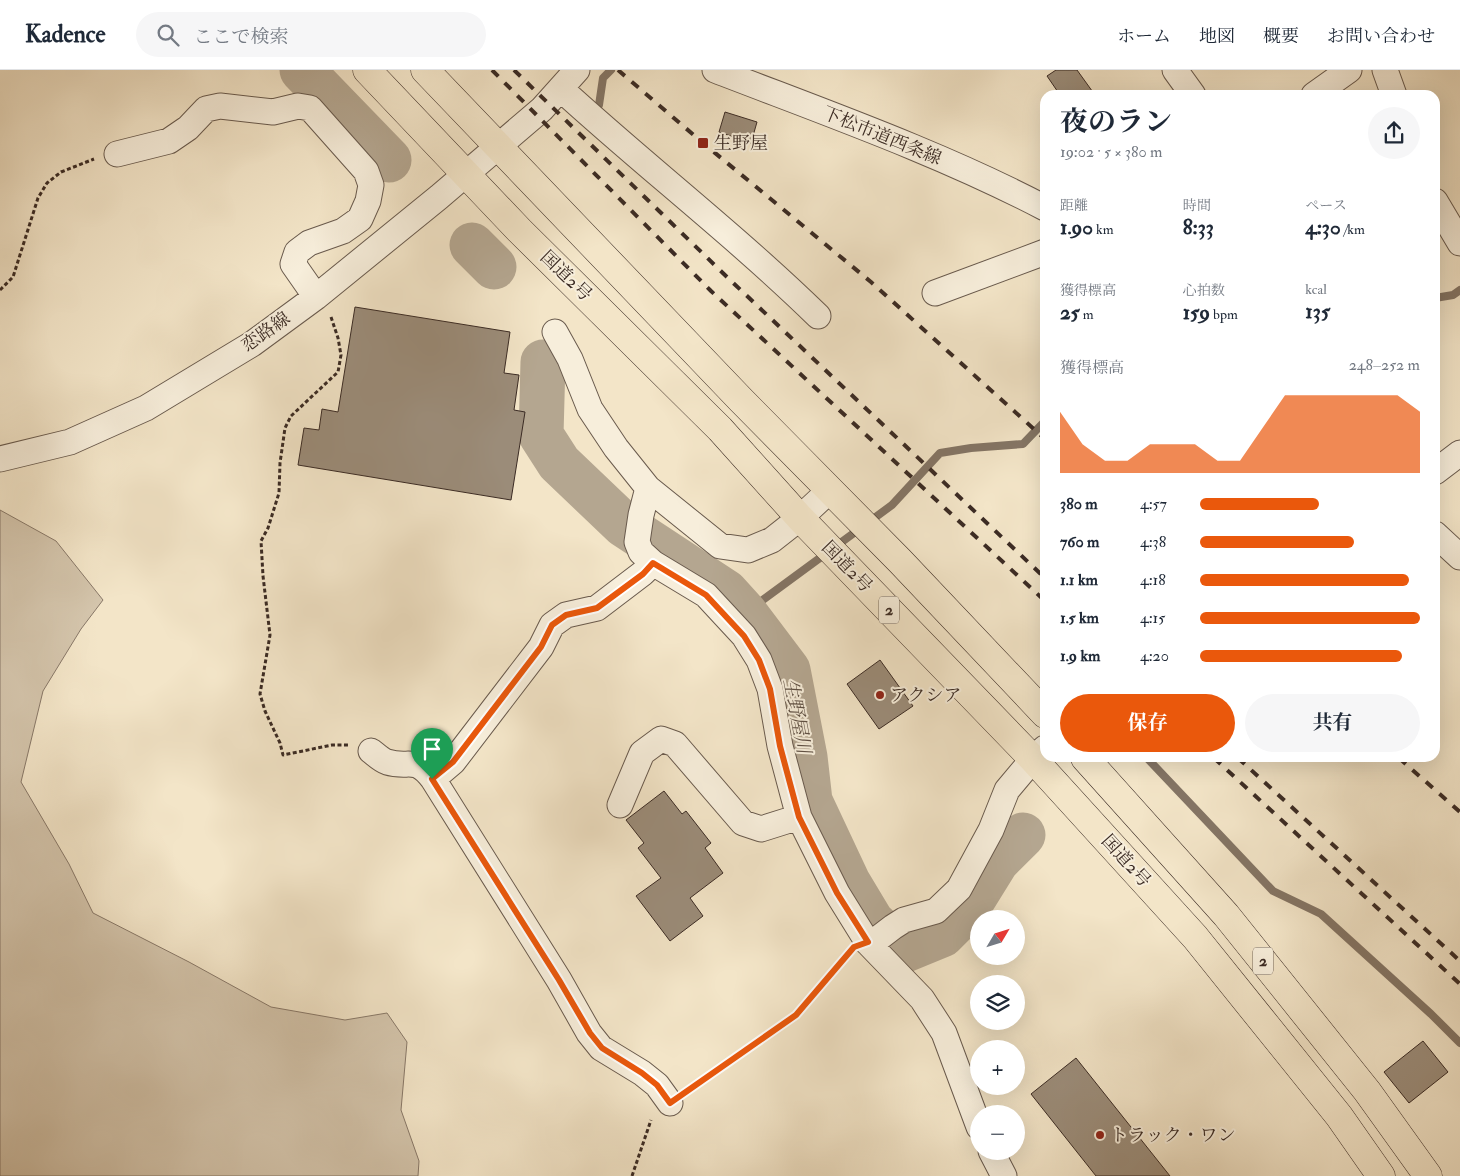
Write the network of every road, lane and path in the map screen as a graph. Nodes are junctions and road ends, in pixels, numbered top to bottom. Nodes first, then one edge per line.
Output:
1 (367, 70) edge
2 (425, 70) edge
3 (577, 70) edge
4 (715, 70) edge
5 (1175, 70) edge
6 (1349, 70) edge
7 (1384, 70) edge
8 (561, 89) junction
9 (1189, 90) edge
10 (1321, 90) edge
11 (1392, 90) edge
12 (498, 146) junction
13 (117, 154) joint
14 (466, 174) junction
15 (1040, 205) edge
16 (1440, 209) edge
17 (1460, 243) edge
18 (1040, 254) edge
19 (0, 290) edge
20 (935, 293) dead end
21 (316, 297) junction
22 (818, 316) dead end
23 (555, 332) dead end
24 (1460, 453) edge
25 (0, 459) edge
26 (1440, 468) edge
27 (648, 488) junction
28 (830, 490) junction
29 (800, 518) junction
30 (1440, 539) edge
31 (1460, 557) edge
32 (653, 563) junction
33 (1040, 709) edge
34 (370, 751) joint
35 (1039, 754) edge
36 (1046, 762) edge
37 (1089, 762) edge
38 (432, 779) junction
39 (620, 805) dead end
40 (799, 817) junction
41 (879, 937) junction
42 (670, 1103) junction
43 (971, 1105) edge
44 (996, 1160) edge
45 (632, 1176) edge
46 (1004, 1176) edge
47 (1382, 1176) edge
48 (1428, 1176) edge

1 - 14 highway, 国道2号 / 2
2 - 12 highway, 2
3 - 8 street, 恋路線
4 - 15 street, 下松市道西条線
5 - 9 street
6 - 10 street
7 - 11 street
8 - 12 street, 恋路線
8 - 22 street
12 - 14 street, 恋路線
12 - 28 highway, 2
13 - 19 path
13 - 21 street
14 - 21 street, 恋路線
14 - 29 highway, 国道2号 / 2
16 - 17 street
18 - 20 street
21 - 25 street, 恋路線
21 - 34 path
23 - 27 street
24 - 26 street
27 - 29 street
27 - 32 street
28 - 29 street
28 - 33 highway, 2
29 - 35 highway, 国道2号 / 2
30 - 31 street
32 - 38 street
32 - 40 street
34 - 38 street
35 - 41 street
36 - 47 highway, 国道2号 / 2
37 - 48 highway, 2
38 - 42 street
39 - 40 street
40 - 41 street
41 - 42 path
41 - 43 street
42 - 45 path
44 - 46 street

